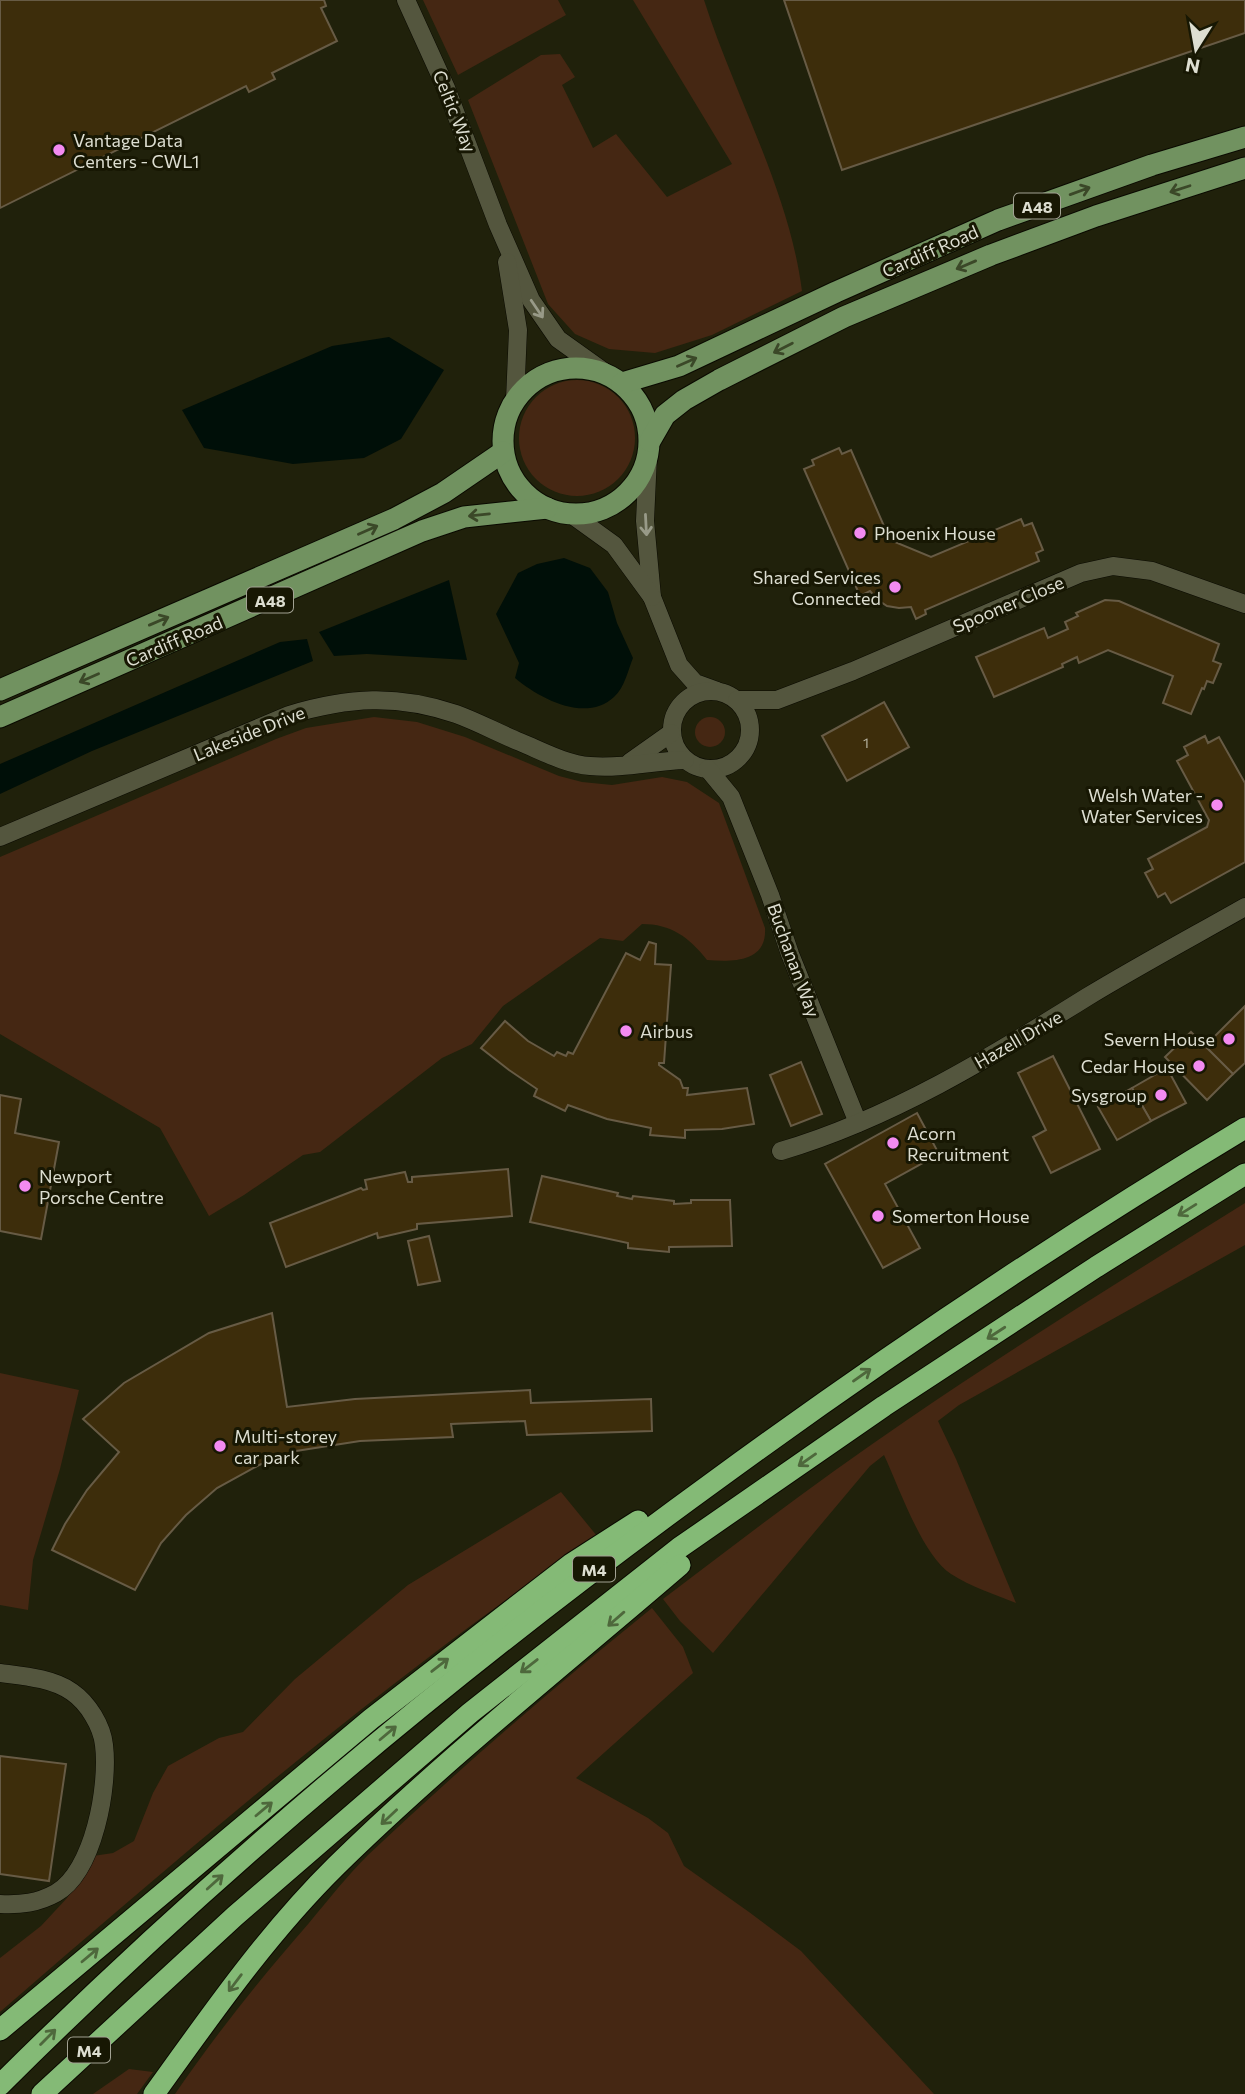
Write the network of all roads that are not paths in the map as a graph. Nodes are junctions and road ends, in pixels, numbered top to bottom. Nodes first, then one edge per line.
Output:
1 (406, 0) edge
2 (1245, 137) edge
3 (1245, 168) edge
4 (498, 225) junction
5 (614, 379) junction
6 (515, 400) junction
7 (649, 449) junction
8 (503, 452) junction
9 (547, 508) junction
10 (571, 514) junction
11 (652, 597) junction
12 (1245, 604) edge
13 (679, 665) junction
14 (0, 690) edge
15 (717, 691) junction
16 (737, 700) junction
17 (777, 701) junction
18 (682, 703) junction
19 (0, 717) edge
20 (750, 727) junction
21 (671, 733) junction
22 (744, 752) junction
23 (685, 760) junction
24 (627, 764) junction
25 (708, 769) junction
26 (731, 797) junction
27 (0, 837) edge
28 (1245, 907) edge
29 (858, 1123) junction
30 (1245, 1128) edge
31 (782, 1151) dead end
32 (1245, 1174) edge
33 (825, 1401) junction
34 (780, 1479) junction
35 (0, 1672) edge
36 (0, 1904) edge
37 (0, 2030) edge
38 (0, 2085) edge
39 (42, 2094) edge
40 (154, 2094) edge

1 - 4 street, Celtic Way
5 -> 2 main road, Cardiff Road / A48
3 -> 7 main road, Cardiff Road / A48
4 -> 5 street, Celtic Way
4 - 6 street, Celtic Way
5 - 6 main road, Cardiff Road
5 - 7 main road
6 - 8 main road, Cardiff Road
7 - 10 main road, Cardiff Road
7 -> 11 street
8 - 9 main road, Cardiff Road
14 -> 8 main road, Cardiff Road / A48
9 - 10 main road, Cardiff Road
9 -> 19 main road, Cardiff Road / A48
10 - 11 street
11 - 13 street
12 - 17 street, Spooner Close
13 - 15 street
13 - 18 street
15 - 16 street
15 - 18 street
16 - 17 street, Spooner Close
16 - 20 street
17 - 20 street, Spooner Close
18 - 21 street
20 - 22 street
21 - 23 street
21 - 24 street
22 - 25 street
22 - 26 street
23 - 24 street, Lakeside Drive
23 - 25 street, Buchanan Way
24 - 27 street, Lakeside Drive
25 - 26 street, Buchanan Way
26 - 29 street, Buchanan Way
28 - 29 street, Hazell Drive
29 - 31 street, Hazell Drive
33 -> 30 highway, M4
32 -> 34 highway, M4
37 -> 33 highway, M4
38 -> 33 highway, M4
34 -> 39 highway, M4
34 -> 40 highway, M4
35 - 36 street

